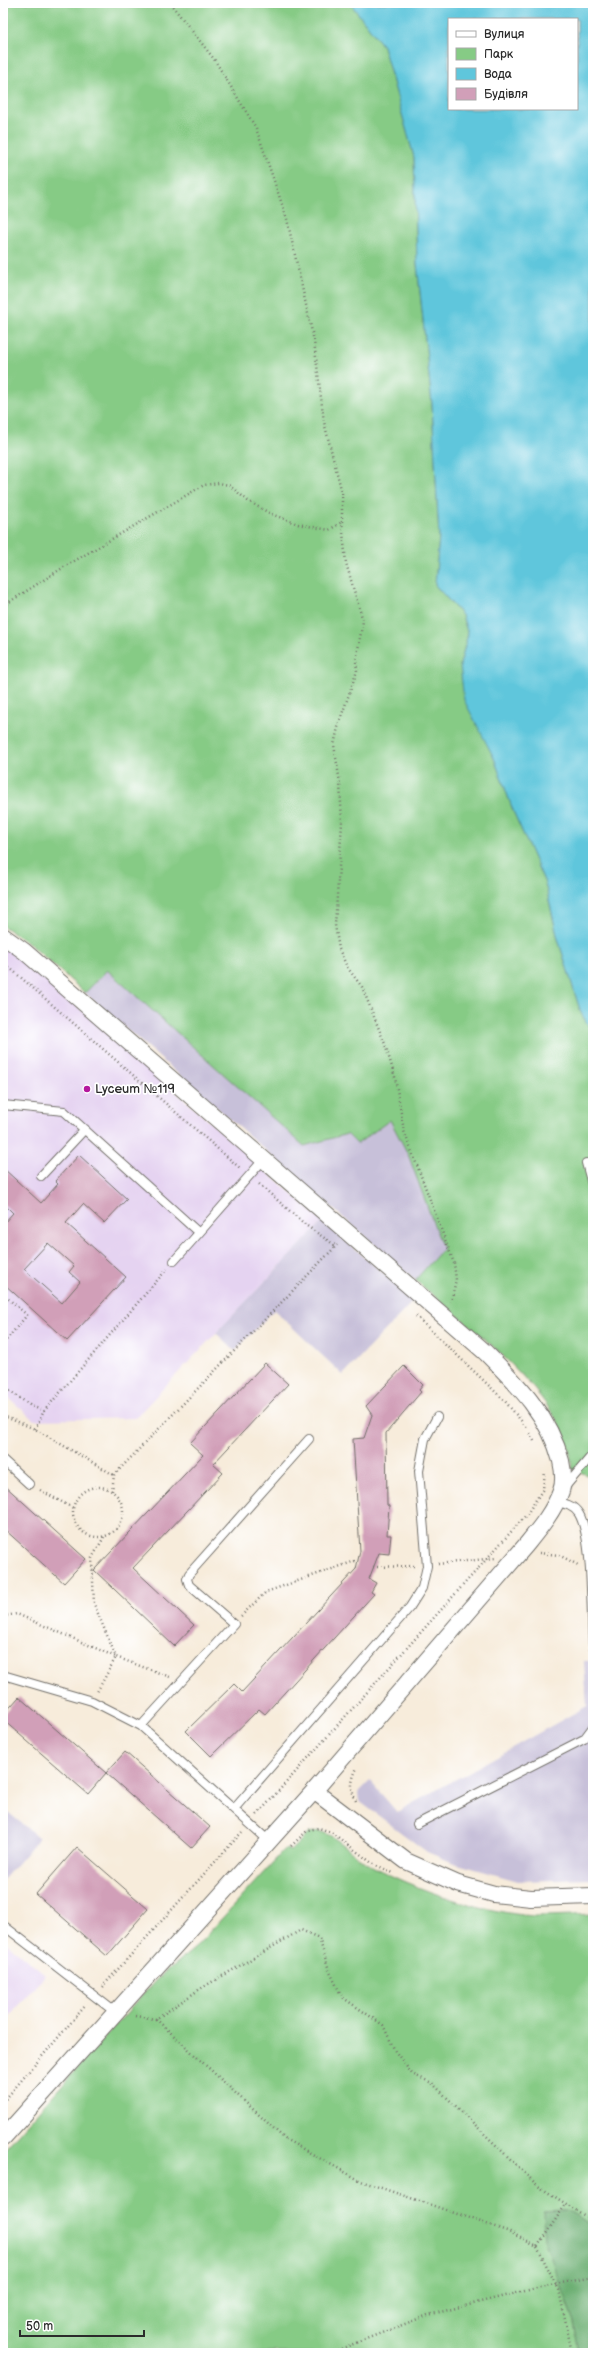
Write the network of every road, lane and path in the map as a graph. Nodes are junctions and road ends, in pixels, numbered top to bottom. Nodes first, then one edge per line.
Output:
1 (170, 3) edge
2 (342, 522) junction
3 (3, 606) edge
4 (3, 936) edge
5 (3, 962) edge
6 (3, 1104) edge
7 (85, 1129) junction
8 (264, 1159) junction
9 (586, 1163) dead end
10 (249, 1175) junction
11 (41, 1176) dead end
12 (593, 1188) edge
13 (199, 1233) junction
14 (348, 1233) junction
15 (336, 1246) junction
16 (342, 1251) dead end
17 (174, 1261) joint
18 (3, 1299) edge
19 (411, 1310) dead end
20 (445, 1317) junction
21 (3, 1344) edge
22 (3, 1386) edge
23 (44, 1411) junction
24 (3, 1416) edge
25 (437, 1417) dead end
26 (35, 1429) junction
27 (309, 1439) dead end
28 (539, 1450) dead end
29 (593, 1454) edge
30 (3, 1460) edge
31 (544, 1464) dead end
32 (114, 1475) junction
33 (29, 1484) joint
34 (112, 1491) junction
35 (559, 1496) junction
36 (72, 1508) junction
37 (104, 1537) junction
38 (358, 1560) dead end
39 (427, 1566) junction
40 (374, 1567) dead end
41 (3, 1616) edge
42 (234, 1624) junction
43 (593, 1647) edge
44 (116, 1657) junction
45 (3, 1675) edge
46 (182, 1681) junction
47 (92, 1701) junction
48 (141, 1726) junction
49 (593, 1727) edge
50 (357, 1768) dead end
51 (314, 1791) junction
52 (357, 1804) dead end
53 (234, 1809) junction
54 (250, 1823) junction
55 (417, 1824) dead end
56 (269, 1841) junction
57 (593, 1896) edge
58 (3, 1924) edge
59 (94, 1996) junction
60 (115, 2012) junction
61 (156, 2020) junction
62 (3, 2102) edge
63 (3, 2138) edge
64 (566, 2204) junction
65 (593, 2221) edge
66 (537, 2247) junction
67 (593, 2277) edge
68 (556, 2284) junction
69 (330, 2353) edge
70 (572, 2353) edge

1 - 2 path
2 - 3 path
2 - 20 path
4 - 8 street
5 - 10 path
6 - 7 lane
7 - 11 lane
7 - 13 lane
8 - 10 lane
8 - 14 street
9 - 12 lane
10 - 13 lane
10 - 15 path
13 - 17 lane
14 - 15 path
14 - 20 street
15 - 16 path
15 - 32 path
17 - 23 path
18 - 21 path
19 - 28 path
20 - 35 street
22 - 23 path
23 - 26 path
24 - 26 path
25 - 39 lane
26 - 32 path
27 - 42 lane
29 - 35 lane
30 - 33 lane
31 - 54 path
32 - 34 path
33 - 36 path
34 - 36 path
34 - 37 path
35 - 43 lane
35 - 51 street
36 - 37 path
37 - 44 path
38 - 42 path
39 - 40 path
39 - 53 lane
41 - 44 path
42 - 46 lane
44 - 46 path
44 - 47 path
45 - 47 lane
46 - 48 lane
47 - 48 lane
48 - 53 lane
49 - 55 lane
50 - 52 path
51 - 56 street
51 - 57 street
53 - 54 lane
54 - 56 lane
54 - 59 path
56 - 60 street
58 - 59 lane
59 - 60 lane
59 - 62 path
60 - 61 path
60 - 63 street
61 - 64 path
61 - 66 path
64 - 65 path
64 - 66 path
66 - 68 path
67 - 68 path
68 - 69 path
68 - 70 path

